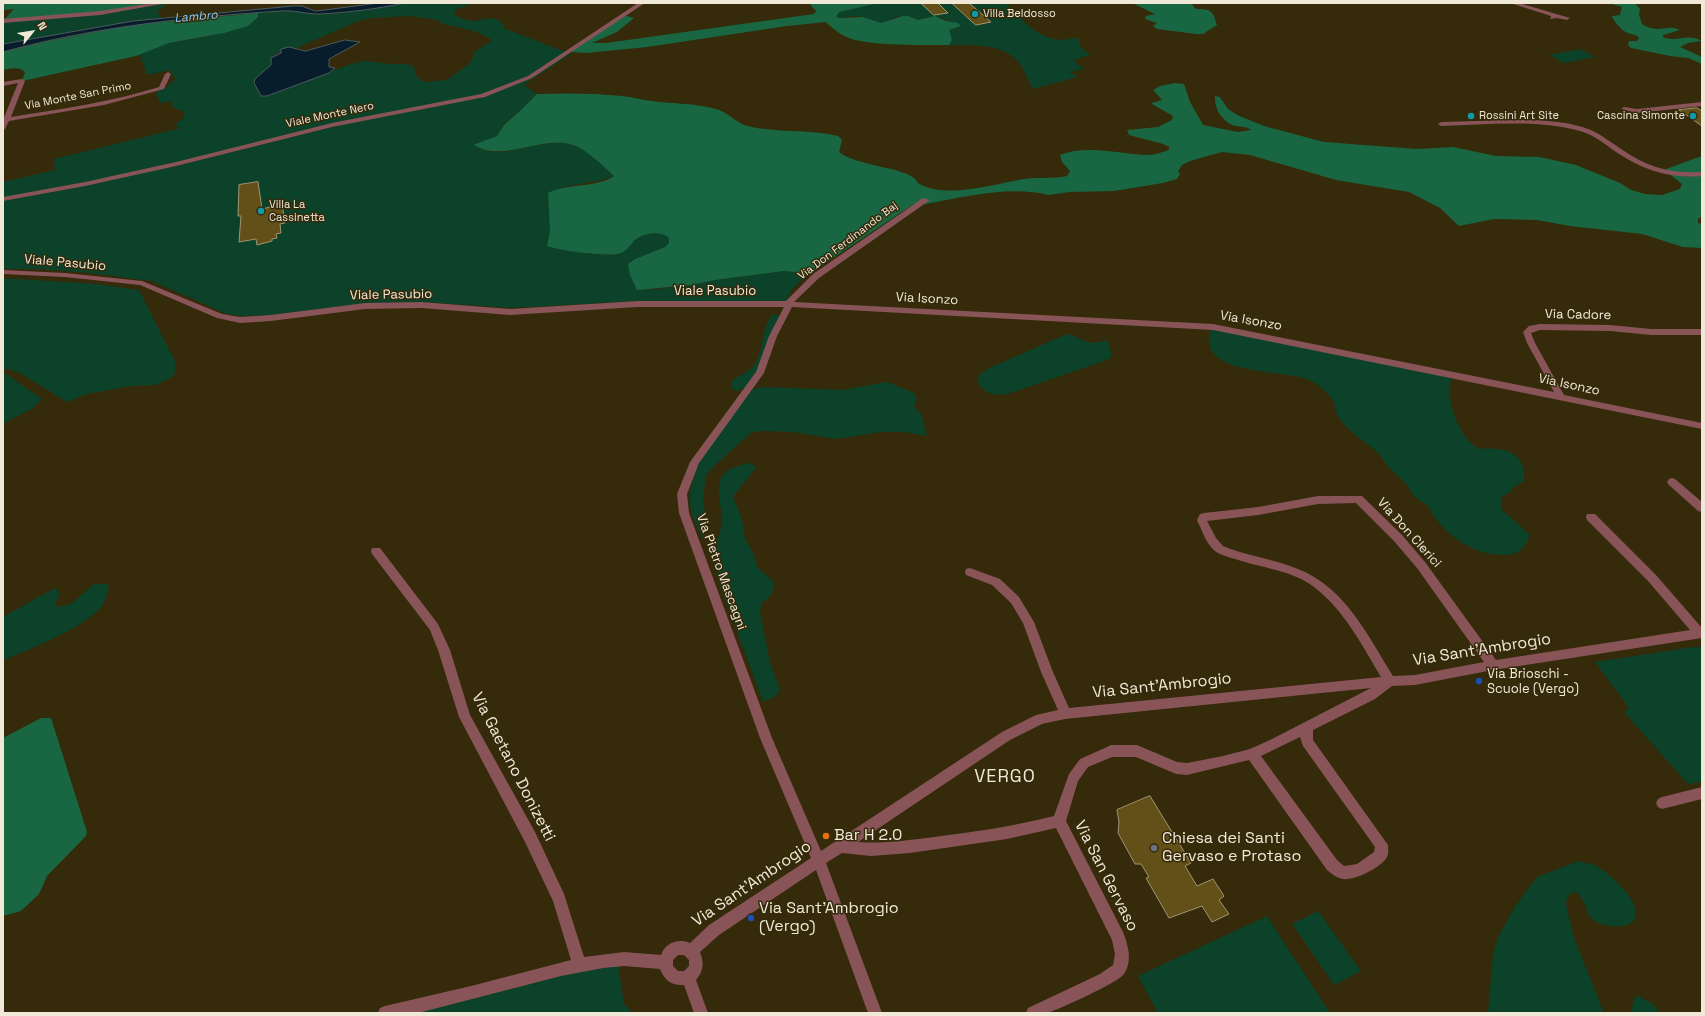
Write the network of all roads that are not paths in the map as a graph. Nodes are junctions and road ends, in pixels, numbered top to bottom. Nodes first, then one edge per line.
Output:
1 (166, 3) edge
2 (642, 3) edge
3 (1513, 3) edge
4 (1567, 18) dead end
5 (3, 21) edge
6 (168, 74) dead end
7 (3, 84) edge
8 (1702, 104) edge
9 (1624, 109) dead end
10 (6, 120) junction
11 (1461, 120) dead end
12 (1441, 124) dead end
13 (1470, 124) junction
14 (3, 128) edge
15 (1702, 174) edge
16 (3, 199) edge
17 (926, 200) dead end
18 (3, 272) edge
19 (788, 304) junction
20 (1702, 332) edge
21 (1561, 396) junction
22 (1702, 426) edge
23 (1672, 482) dead end
24 (1702, 508) edge
25 (1591, 517) dead end
26 (376, 551) dead end
27 (970, 572) dead end
28 (1701, 633) edge
29 (1493, 665) junction
30 (1390, 680) junction
31 (1065, 714) junction
32 (1309, 726) junction
33 (1252, 754) junction
34 (1702, 793) edge
35 (1662, 803) dead end
36 (1059, 821) junction
37 (841, 846) junction
38 (819, 861) junction
39 (692, 950) junction
40 (666, 963) junction
41 (580, 966) junction
42 (688, 977) junction
43 (385, 1013) edge
44 (700, 1013) edge
45 (875, 1013) edge
46 (1033, 1013) edge

1 - 5 street
2 - 16 street, Viale Monte Nero
3 - 4 street
6 - 10 street, Via Monte San Primo
7 - 10 street
8 - 9 street
10 - 14 street
11 - 13 street
12 - 13 street
13 - 15 street
17 - 19 street, Via Don Ferdinando Baj
18 - 19 street, Viale Pasubio
19 - 21 street, Via Isonzo
19 - 38 street, Via Pietro Mascagni
20 - 21 street, Via Cadore
21 - 22 street, Via Isonzo
23 - 24 street
25 - 28 street
26 - 41 street, Via Gaetano Donizetti
27 - 31 street
28 - 29 street, Via Sant'Ambrogio
29 - 30 street, Via Sant'Ambrogio
29 - 30 street, Via Don Clerici
30 - 31 street, Via Sant'Ambrogio
30 - 32 street
31 - 37 street, Via Sant'Ambrogio
32 - 33 street
32 - 33 street
33 - 36 street
34 - 35 street
36 - 37 street
36 - 46 street, Via San Gervaso
37 - 38 street, Via Sant'Ambrogio
38 - 39 street, Via Sant'Ambrogio
38 - 45 street, Via Pietro Mascagni
39 - 40 street
39 - 42 street
40 - 41 street
40 - 42 street
41 - 43 street
42 - 44 street

